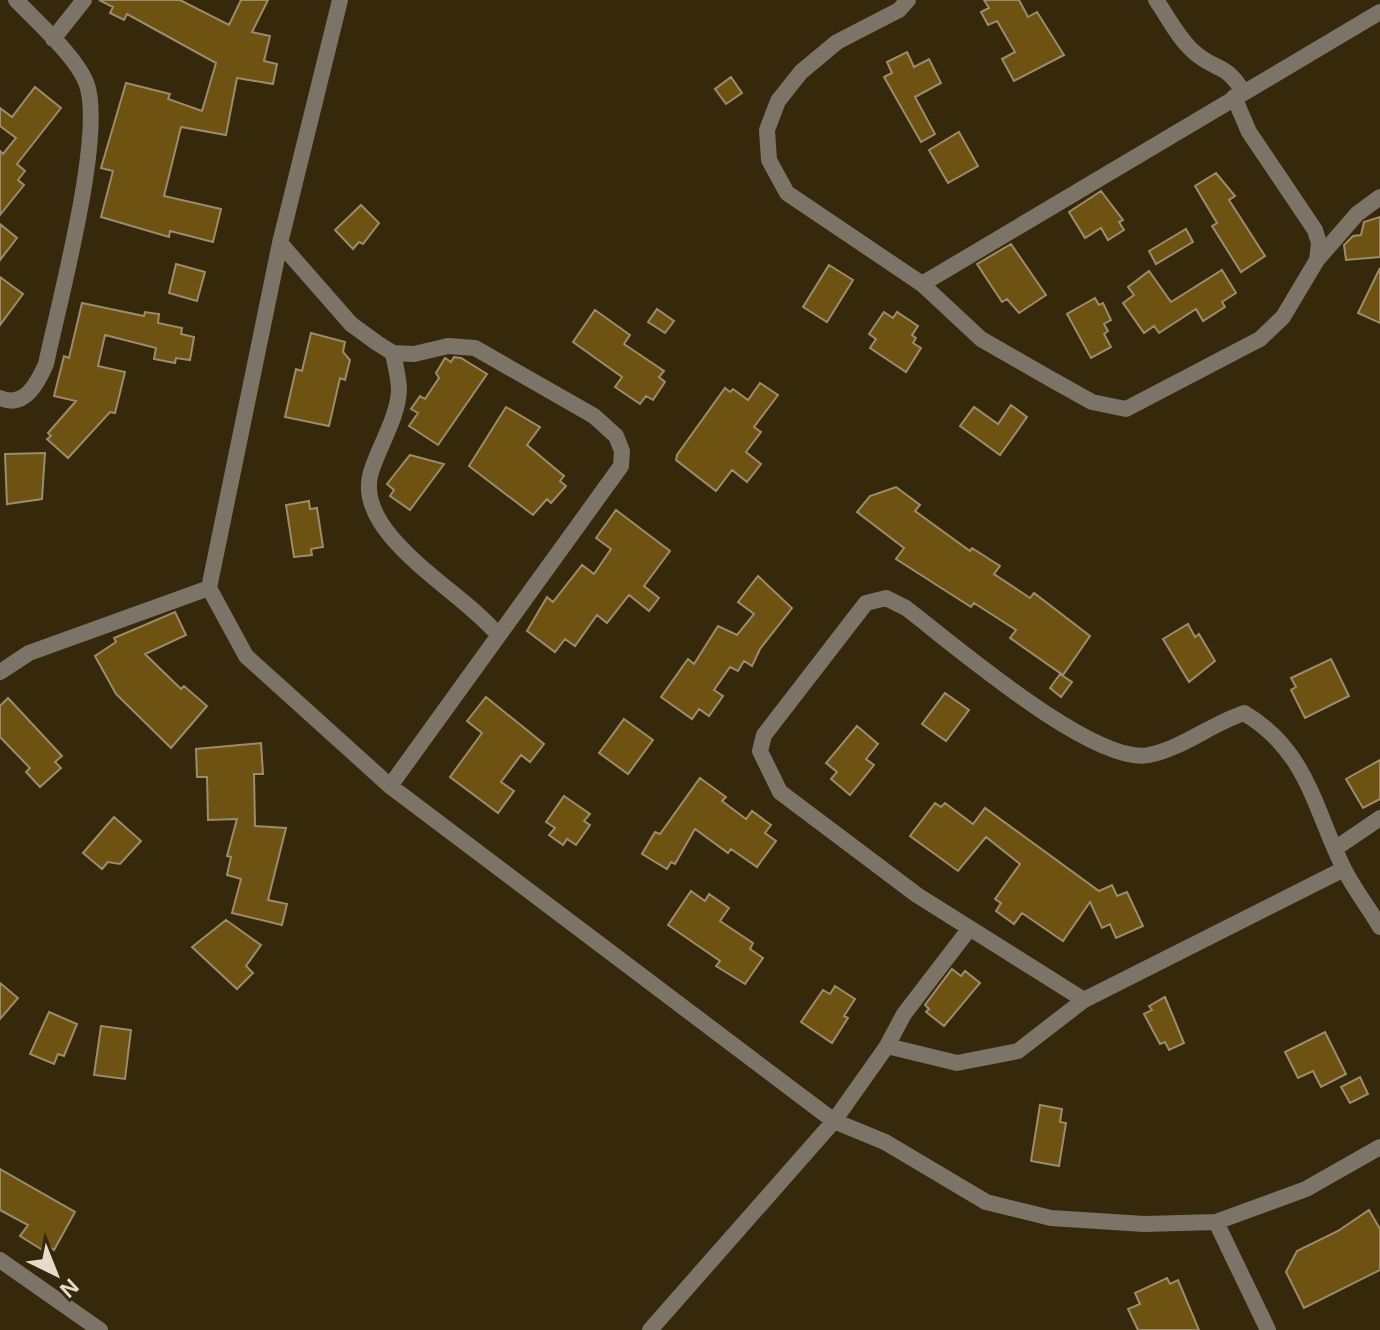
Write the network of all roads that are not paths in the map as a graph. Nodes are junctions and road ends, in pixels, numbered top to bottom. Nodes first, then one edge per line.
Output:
1 (16, 0) edge
2 (84, 0) edge
3 (340, 0) edge
4 (908, 0) edge
5 (1156, 0) edge
6 (1380, 12) edge
7 (53, 39) junction
8 (1239, 95) junction
9 (1380, 197) edge
10 (280, 243) junction
11 (1317, 260) junction
12 (922, 284) junction
13 (393, 353) junction
14 (0, 398) edge
15 (209, 588) junction
16 (497, 634) junction
17 (0, 672) edge
18 (390, 786) junction
19 (1380, 818) edge
20 (1336, 848) junction
21 (1344, 869) junction
22 (1380, 927) edge
23 (970, 928) junction
24 (1084, 1000) junction
25 (887, 1046) junction
26 (834, 1121) junction
27 (1380, 1147) edge
28 (1216, 1222) junction
29 (0, 1260) edge
30 (100, 1330) edge
31 (650, 1330) edge
32 (1268, 1330) edge

1 - 7 street
2 - 7 street
3 - 10 street
4 - 12 street
5 - 8 street
6 - 8 street
7 - 14 street
8 - 11 street
8 - 12 street
9 - 11 street
10 - 13 street
10 - 15 street
11 - 12 street
13 - 16 street
13 - 16 street
15 - 17 street
15 - 18 street
16 - 18 street
18 - 26 street
19 - 20 street
20 - 21 street
20 - 23 street
21 - 22 street
21 - 24 street
23 - 24 street
23 - 25 street
24 - 25 street
25 - 26 street
26 - 28 street
26 - 31 street
27 - 28 street
28 - 32 street
29 - 30 street

